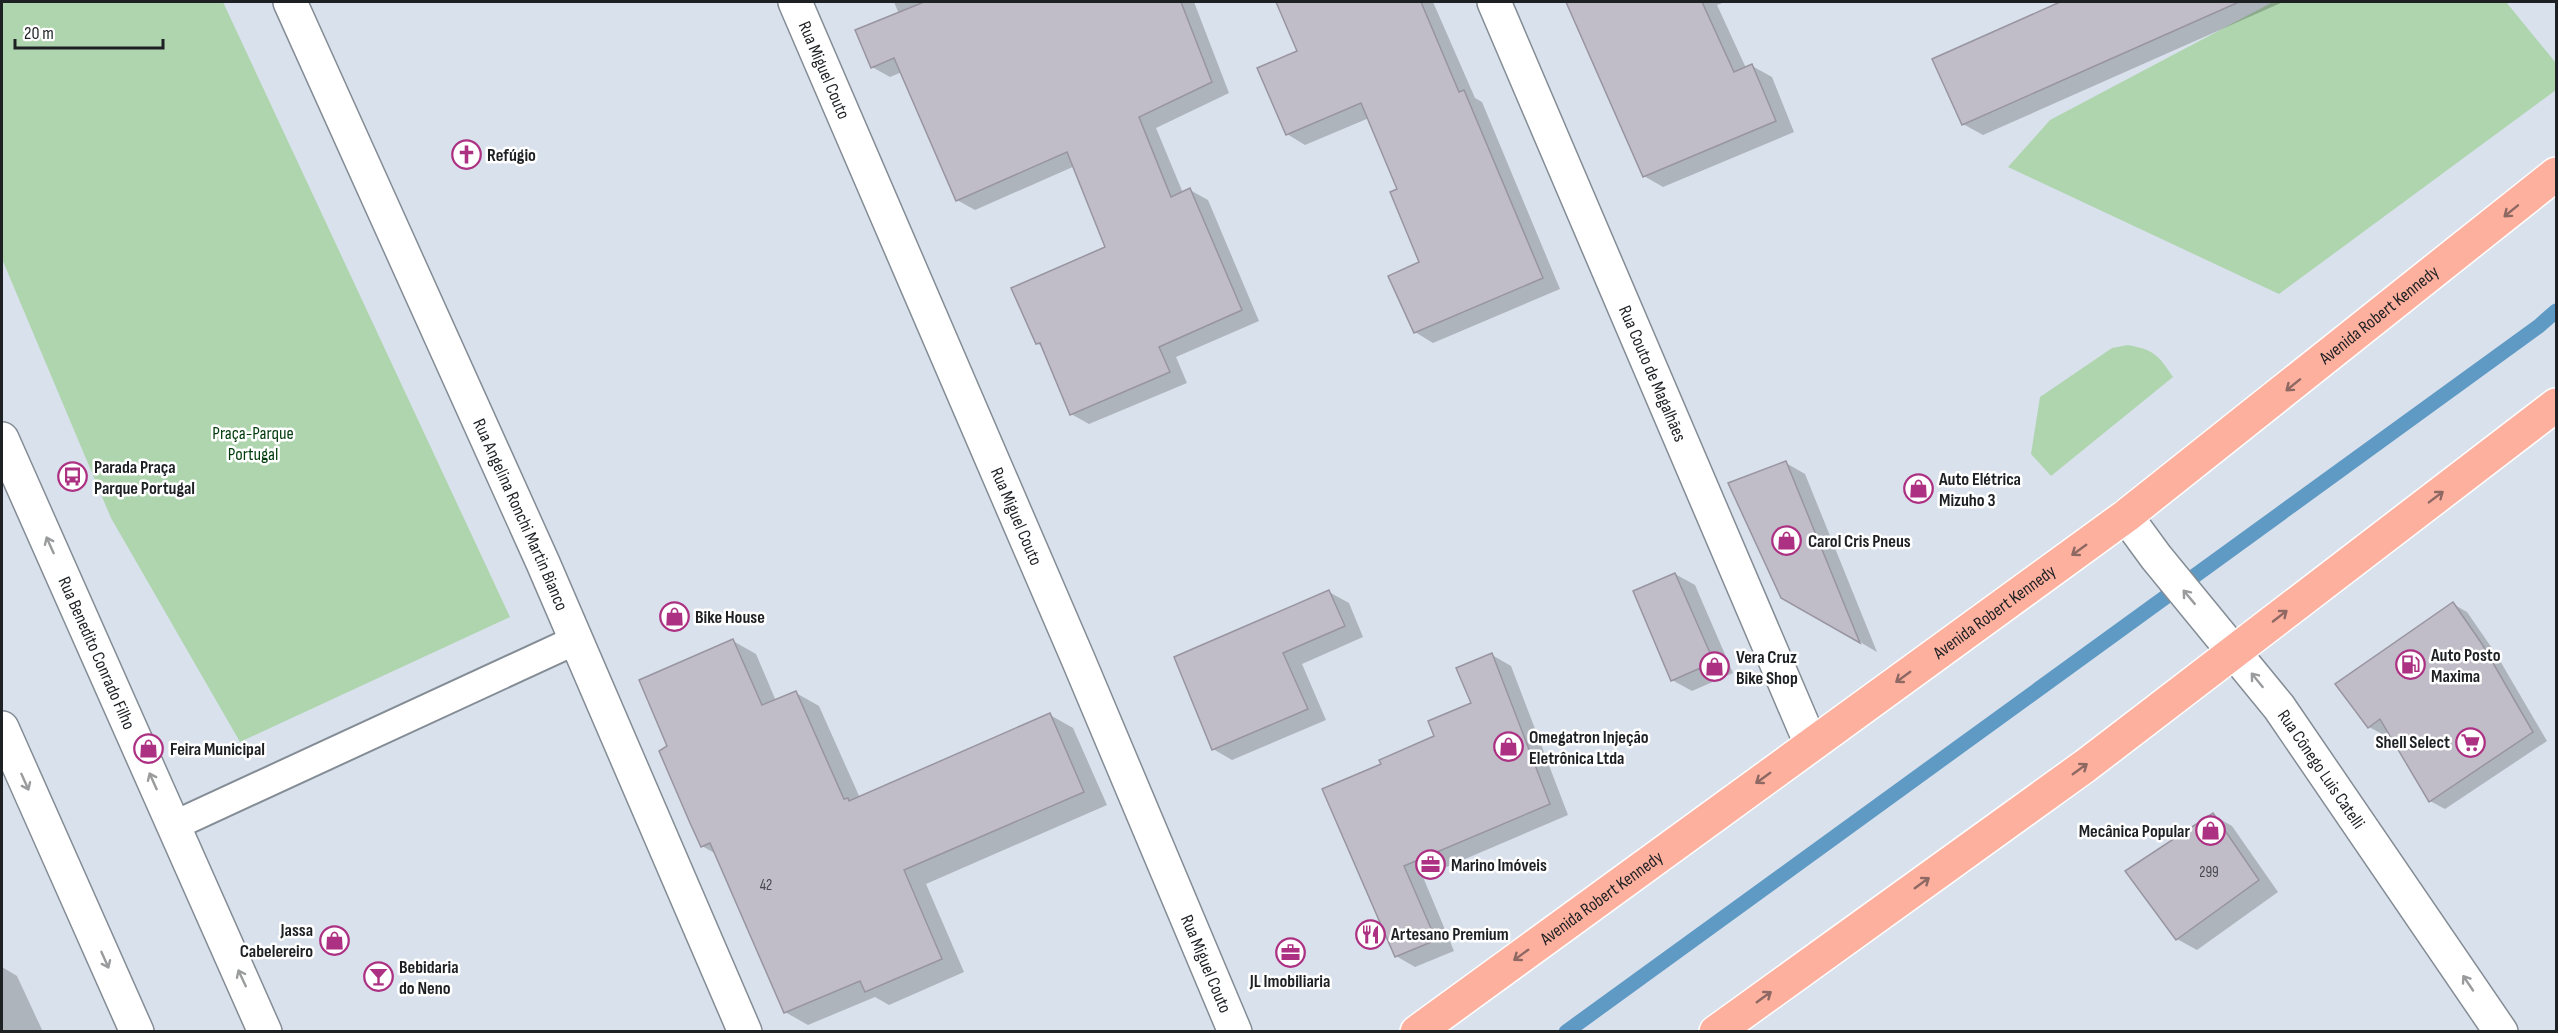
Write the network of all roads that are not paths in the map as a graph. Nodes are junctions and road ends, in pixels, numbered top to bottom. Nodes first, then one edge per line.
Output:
1 (290, 2) edge
2 (795, 2) edge
3 (1494, 2) edge
4 (2556, 174) edge
5 (2556, 405) edge
6 (2, 439) edge
7 (2126, 516) junction
8 (576, 640) junction
9 (2229, 645) junction
10 (2, 728) edge
11 (1811, 744) junction
12 (173, 826) junction
13 (137, 1032) edge
14 (266, 1032) edge
15 (745, 1032) edge
16 (1235, 1032) edge
17 (1417, 1032) edge
18 (1716, 1032) edge
19 (2501, 1032) edge

1 - 8 street, Rua Angelina Ronchi Martin Bianco
2 - 16 street, Rua Miguel Couto
3 - 11 street, Rua Couto de Magalhães
4 -> 7 main road, Avenida Robert Kennedy
9 -> 5 main road
12 -> 6 street, Rua Benedito Conrado Filho
9 -> 7 street, Rua Cônego Luis Catelli
7 -> 11 main road, Avenida Robert Kennedy
8 - 12 lane
8 - 15 street, Rua Angelina Ronchi Martin Bianco
18 -> 9 main road
19 -> 9 street, Rua Cônego Luis Catelli
10 -> 13 street
11 -> 17 main road, Avenida Robert Kennedy
14 -> 12 street, Rua Benedito Conrado Filho

